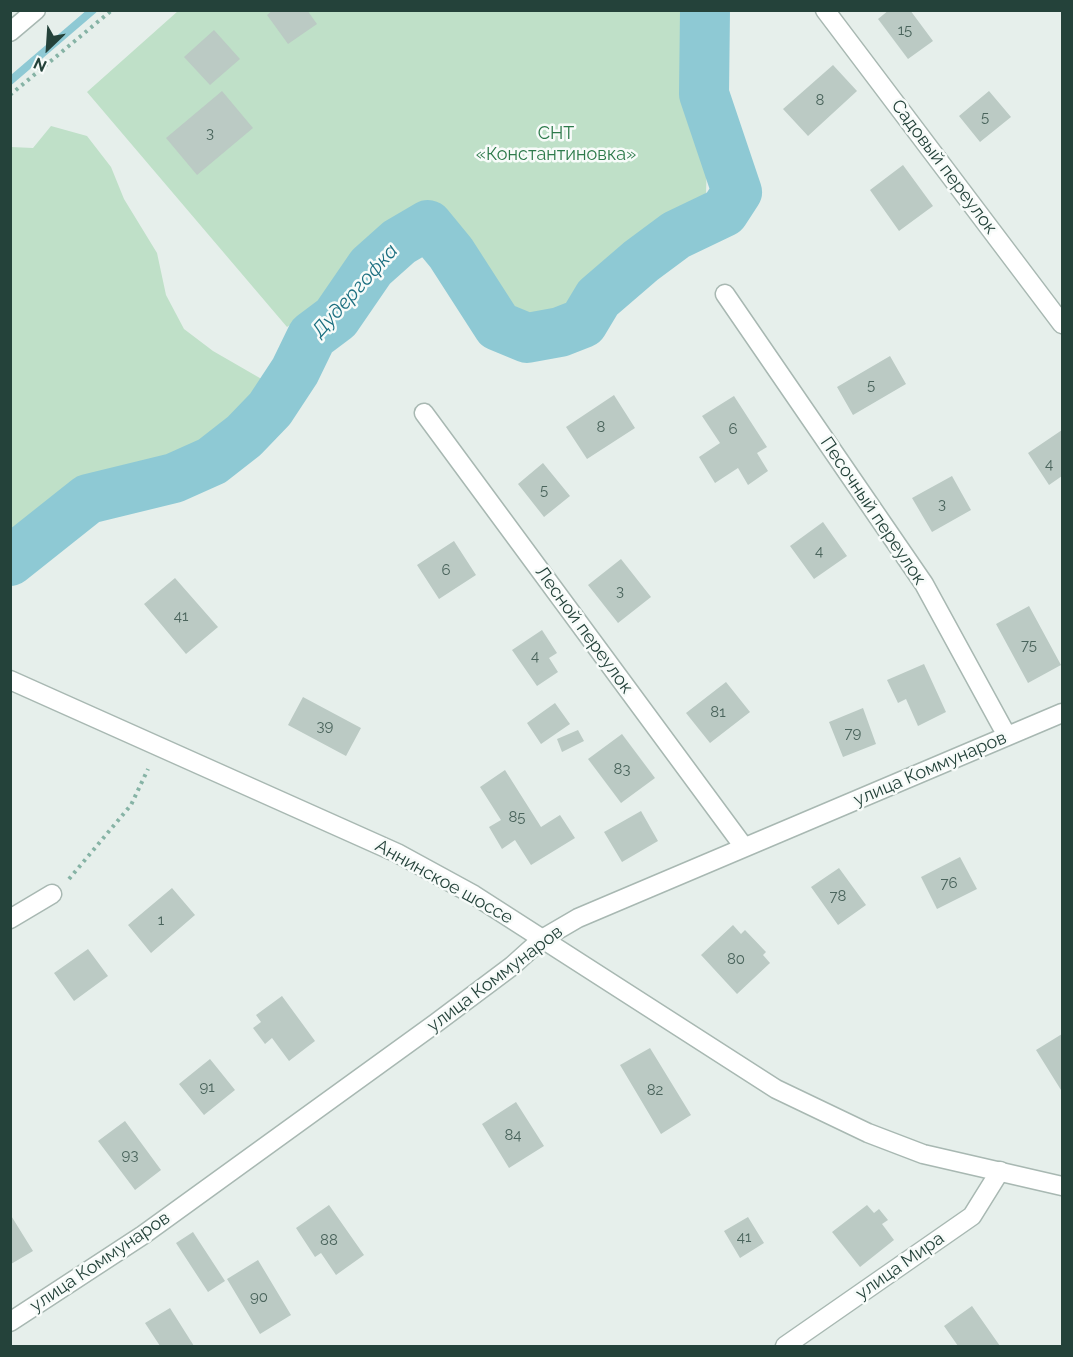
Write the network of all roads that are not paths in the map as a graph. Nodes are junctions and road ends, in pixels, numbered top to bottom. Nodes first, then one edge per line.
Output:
1 (36, 10) edge
2 (825, 10) edge
3 (10, 33) edge
4 (725, 294) dead end
5 (1062, 324) edge
6 (424, 413) dead end
7 (10, 680) edge
8 (1062, 714) edge
9 (1007, 736) junction
10 (744, 847) junction
11 (52, 894) road end
12 (10, 919) edge
13 (542, 939) junction
14 (1000, 1172) junction
15 (1062, 1186) edge
16 (10, 1322) edge
17 (785, 1347) edge

1 - 3 street
2 - 5 street, Садовый переулок
4 - 9 street, Песочный переулок
6 - 10 street, Лесной переулок
7 - 13 street, Аннинское шоссе
8 - 9 street, улица Коммунаров
9 - 10 street, улица Коммунаров
10 - 13 street, улица Коммунаров
11 - 12 street
13 - 14 street, Аннинское шоссе
13 - 16 street, улица Коммунаров
14 - 15 street, Аннинское шоссе
14 - 17 street, улица Мира

